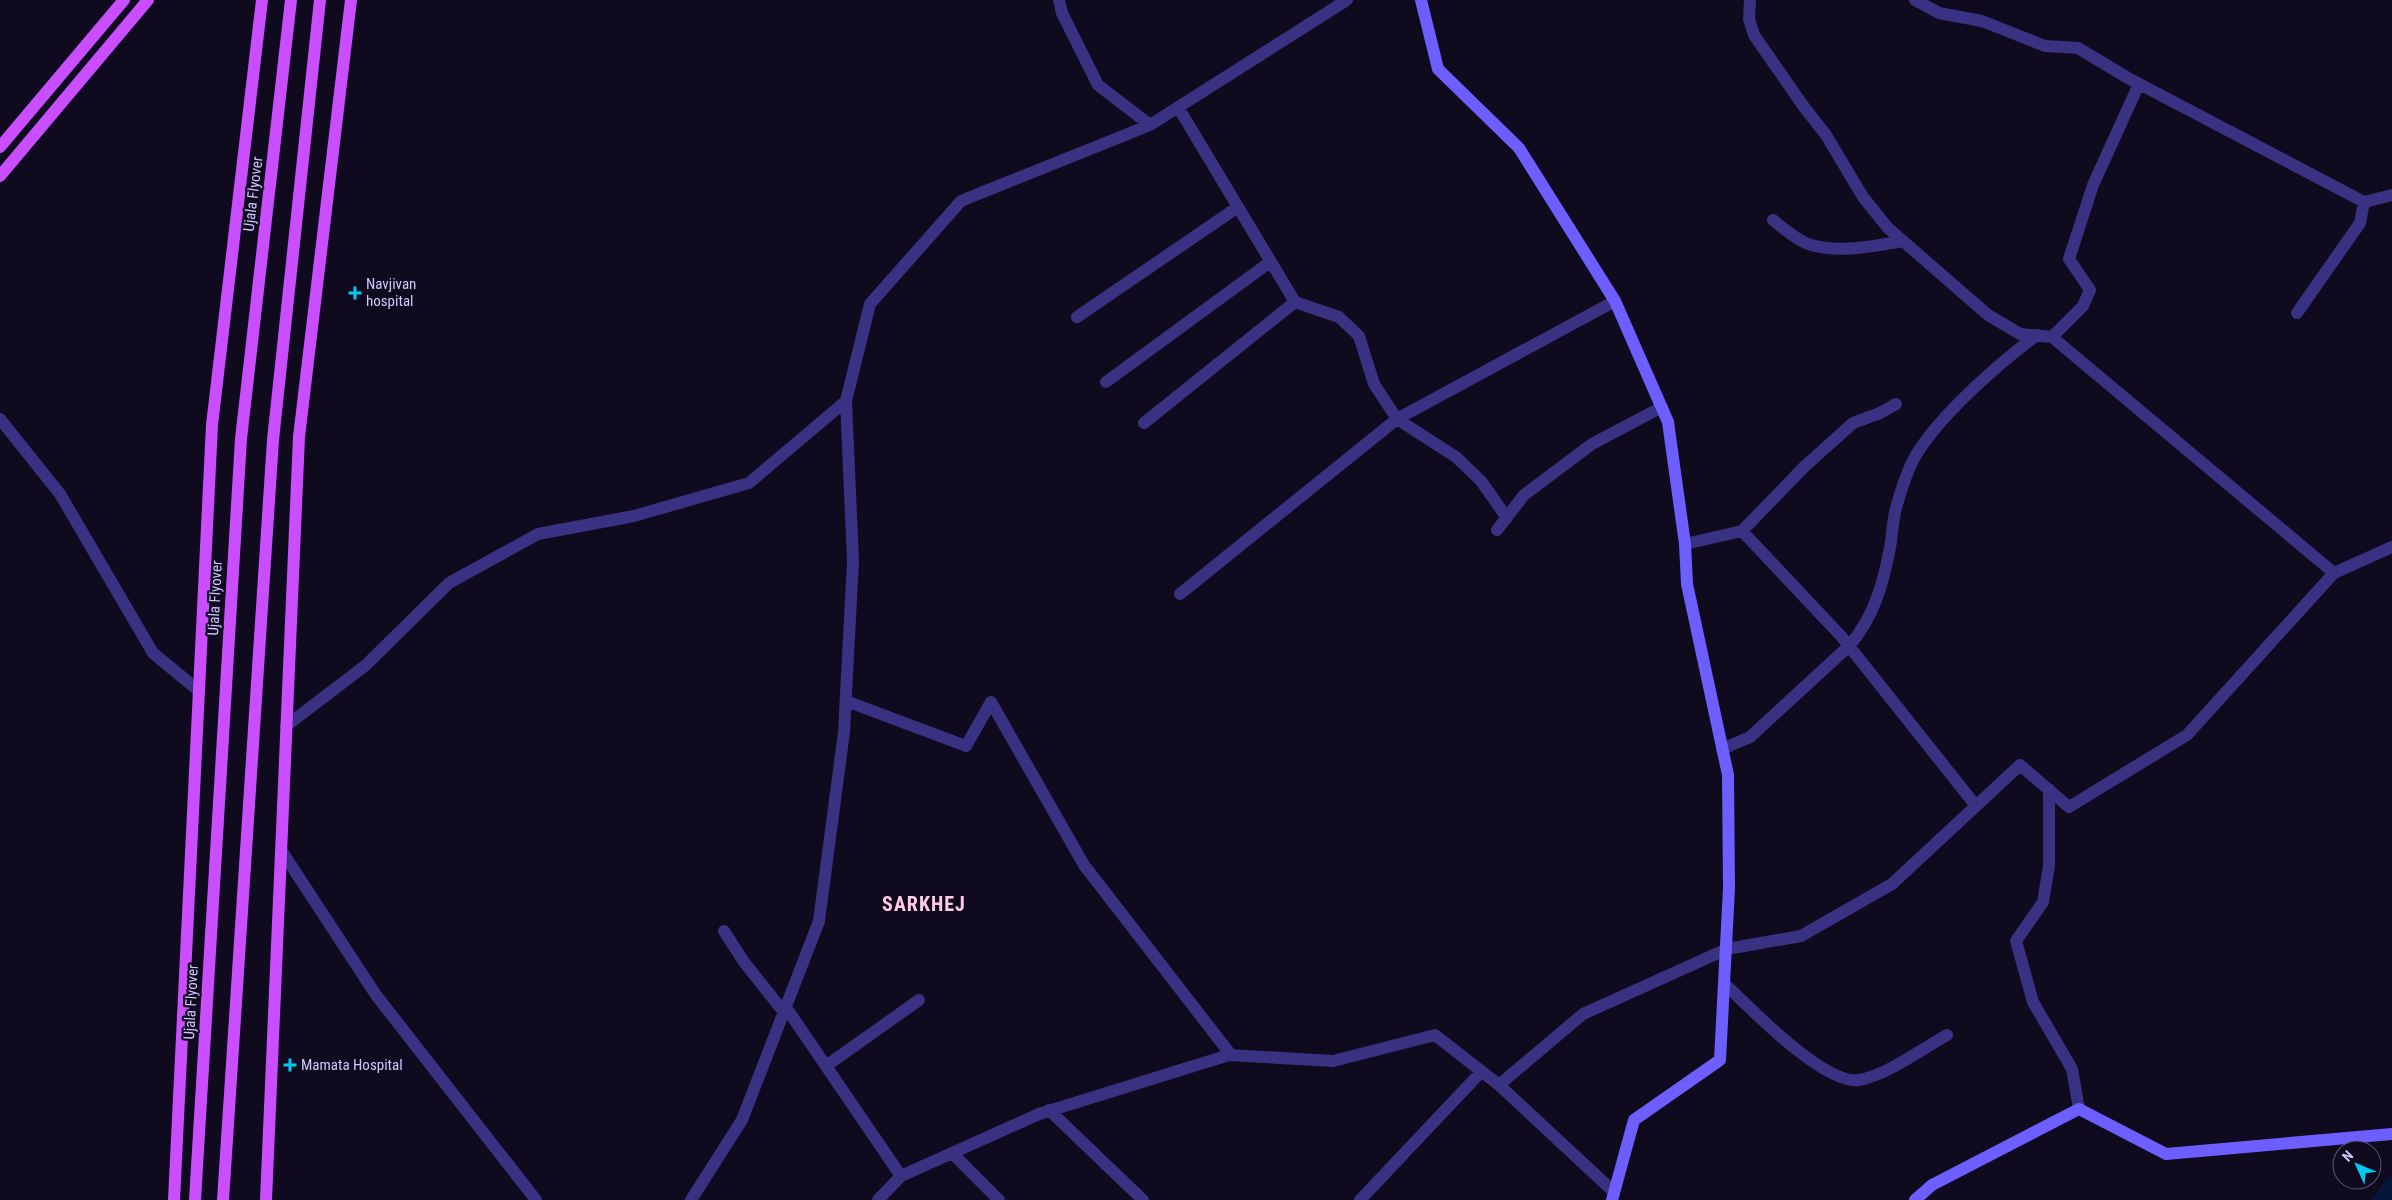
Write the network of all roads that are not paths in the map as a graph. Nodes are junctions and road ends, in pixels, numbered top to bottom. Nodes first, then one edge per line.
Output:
1 (124, 0) edge
2 (148, 0) edge
3 (262, 0) edge
4 (292, 0) edge
5 (320, 0) edge
6 (351, 0) edge
7 (1060, 0) edge
8 (1347, 0) edge
9 (1420, 0) edge
10 (1750, 0) edge
11 (1915, 0) edge
12 (2139, 84) junction
13 (1178, 107) junction
14 (1150, 125) junction
15 (0, 147) edge
16 (0, 176) edge
17 (2392, 195) edge
18 (2364, 202) junction
19 (1238, 207) junction
20 (1773, 220) dead end
21 (1903, 241) junction
22 (1270, 262) junction
23 (1615, 301) junction
24 (1295, 302) junction
25 (2297, 313) dead end
26 (1078, 317) dead end
27 (2037, 335) junction
28 (2052, 337) junction
29 (1106, 382) dead end
30 (846, 401) junction
31 (1896, 404) dead end
32 (1662, 407) junction
33 (0, 419) edge
34 (1397, 419) junction
35 (1144, 423) dead end
36 (1506, 518) junction
37 (1497, 530) dead end
38 (1742, 531) junction
39 (1685, 544) junction
40 (2392, 548) edge
41 (2334, 573) junction
42 (1180, 594) dead end
43 (1849, 646) junction
44 (199, 690) junction
45 (846, 701) junction
46 (286, 726) junction
47 (1722, 748) junction
48 (2049, 789) junction
49 (1976, 806) junction
50 (281, 850) junction
51 (724, 931) dead end
52 (1727, 949) junction
53 (1725, 984) junction
54 (920, 1000) dead end
55 (784, 1009) junction
56 (1947, 1035) dead end
57 (1231, 1055) junction
58 (826, 1066) junction
59 (1482, 1071) junction
60 (1499, 1084) junction
61 (2080, 1109) junction
62 (1049, 1110) junction
63 (2392, 1134) edge
64 (952, 1154) junction
65 (901, 1176) junction
66 (1613, 1196) edge
67 (174, 1200) edge
68 (195, 1200) edge
69 (223, 1200) edge
70 (266, 1200) edge
71 (536, 1200) edge
72 (691, 1200) edge
73 (878, 1200) edge
74 (1000, 1200) edge
75 (1142, 1200) edge
76 (1360, 1200) edge
77 (1915, 1200) edge

1 - 15 main road
2 - 16 main road
3 - 44 main road
4 - 68 main road, Ujala Flyover
5 - 69 main road
6 - 46 main road
7 - 14 street
8 - 13 street
9 - 23 street
10 - 21 street
11 - 12 street
12 - 18 street
12 - 28 street
13 - 14 street
13 - 19 street
14 - 30 street
17 - 18 street
18 - 25 street
19 - 22 street
19 - 26 street
20 - 21 street
21 - 27 street
22 - 24 street
22 - 29 street
23 - 32 street
23 - 34 street
24 - 34 street
24 - 35 street
27 - 28 street
27 - 43 street
28 - 41 street
30 - 45 street
30 - 46 street
31 - 38 street
32 - 36 street
32 - 39 street
33 - 44 street
34 - 36 street
34 - 42 street
36 - 37 street
38 - 39 street
38 - 43 street
39 - 47 street
40 - 41 street
41 - 48 street
43 - 47 street
43 - 49 street
44 - 67 main road
45 - 55 street
45 - 57 street
46 - 50 main road
47 - 52 street
48 - 49 street
48 - 61 street
49 - 52 street
50 - 70 main road
50 - 71 street
51 - 55 street
52 - 53 street
52 - 60 street
53 - 56 street
53 - 66 street
54 - 58 street
55 - 58 street
55 - 72 street
57 - 59 street
57 - 62 street
58 - 65 street
59 - 60 street
59 - 76 street
60 - 66 street
61 - 63 street
61 - 77 street
62 - 64 street
62 - 75 street
64 - 65 street
64 - 74 street
65 - 73 street

